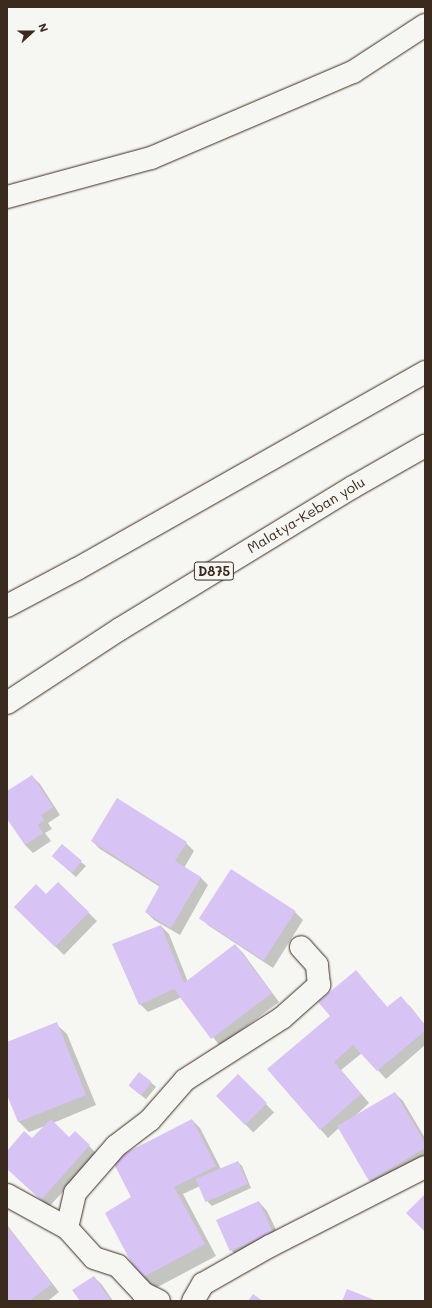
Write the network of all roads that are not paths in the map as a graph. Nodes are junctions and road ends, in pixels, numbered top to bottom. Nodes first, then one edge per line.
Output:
1 (425, 25) edge
2 (7, 197) edge
3 (425, 372) edge
4 (425, 446) edge
5 (7, 606) edge
6 (7, 703) edge
7 (301, 947) dead end
8 (425, 1167) edge
9 (7, 1194) edge
10 (67, 1228) junction
11 (159, 1301) edge
12 (193, 1301) edge

1 - 2 main road
3 - 5 main road
4 - 6 main road, Malatya-Keban yolu / D875
7 - 10 main road
8 - 12 main road
9 - 10 main road
10 - 11 main road

